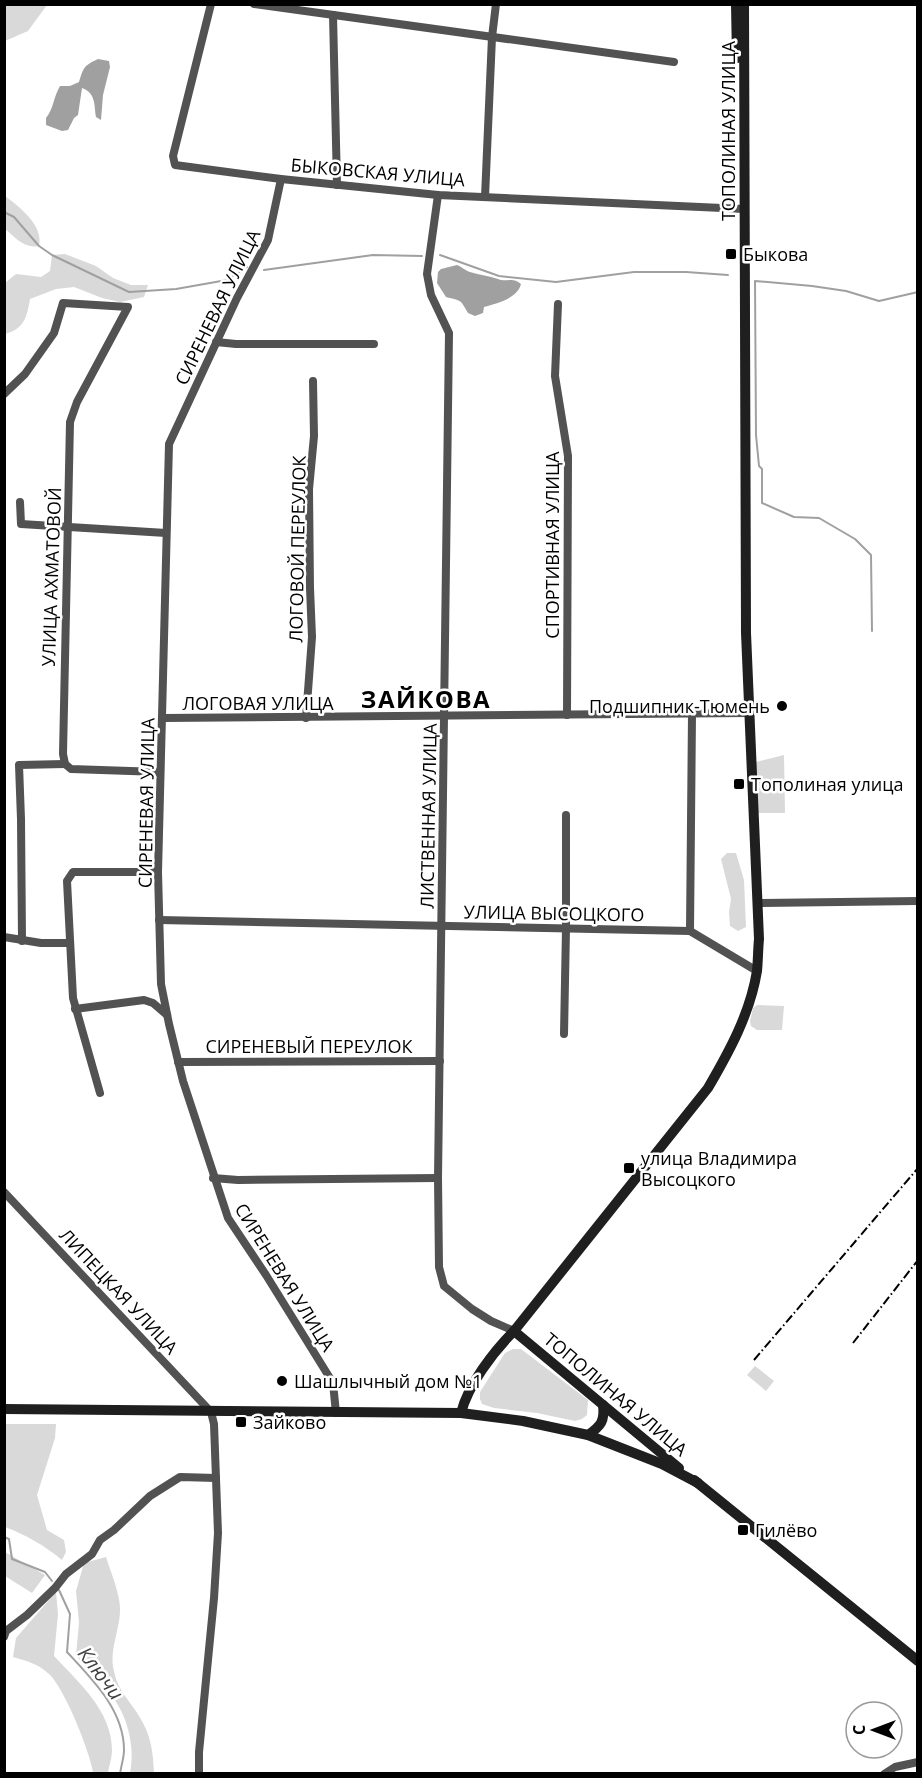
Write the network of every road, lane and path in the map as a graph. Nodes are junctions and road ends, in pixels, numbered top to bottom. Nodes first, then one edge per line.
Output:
1 (211, 4) edge
2 (254, 4) edge
3 (496, 4) edge
4 (736, 4) edge
5 (744, 4) edge
6 (333, 15) junction
7 (492, 37) junction
8 (674, 62) dead end
9 (744, 139) junction
10 (281, 179) junction
11 (337, 184) junction
12 (438, 195) junction
13 (485, 197) junction
14 (744, 208) junction
15 (558, 304) dead end
16 (216, 342) junction
17 (374, 344) dead end
18 (313, 381) dead end
19 (4, 394) edge
20 (20, 502) dead end
21 (69, 528) junction
22 (166, 533) junction
23 (692, 714) junction
24 (749, 714) junction
25 (567, 716) junction
26 (445, 717) junction
27 (163, 718) junction
28 (306, 718) junction
29 (65, 764) junction
30 (160, 772) junction
31 (566, 815) dead end
32 (158, 872) junction
33 (918, 901) edge
34 (757, 903) junction
35 (159, 920) junction
36 (441, 926) junction
37 (566, 928) junction
38 (690, 931) junction
39 (4, 938) edge
40 (22, 941) junction
41 (69, 943) junction
42 (757, 970) junction
43 (75, 1009) junction
44 (167, 1015) junction
45 (564, 1034) dead end
46 (440, 1061) junction
47 (178, 1062) junction
48 (100, 1093) dead end
49 (213, 1178) junction
50 (438, 1179) junction
51 (4, 1192) edge
52 (514, 1331) junction
53 (603, 1405) junction
54 (4, 1409) edge
55 (212, 1412) junction
56 (336, 1413) junction
57 (461, 1413) junction
58 (588, 1435) junction
59 (216, 1478) junction
60 (698, 1483) junction
61 (4, 1637) edge
62 (918, 1660) edge
63 (918, 1762) edge
64 (199, 1773) edge
65 (884, 1773) edge

1 - 10 street, БЫКОВСКАЯ УЛИЦА
2 - 6 street
3 - 7 street
4 - 9 main road
5 - 9 main road, ТОПОЛИНАЯ УЛИЦА
6 - 7 street
6 - 11 street
7 - 8 street
7 - 13 street
9 - 14 main road, ТОПОЛИНАЯ УЛИЦА
10 - 11 street, БЫКОВСКАЯ УЛИЦА
10 - 16 street, СИРЕНЕВАЯ УЛИЦА
11 - 12 street, БЫКОВСКАЯ УЛИЦА
12 - 13 street, БЫКОВСКАЯ УЛИЦА
12 - 26 street, ЛИСТВЕННАЯ УЛИЦА
13 - 14 street, БЫКОВСКАЯ УЛИЦА
14 - 24 main road, ТОПОЛИНАЯ УЛИЦА
15 - 25 street, СПОРТИВНАЯ УЛИЦА
16 - 17 street
16 - 22 street, СИРЕНЕВАЯ УЛИЦА
18 - 28 street, ЛОГОВОЙ ПЕРЕУЛОК
19 - 21 street, УЛИЦА АХМАТОВОЙ
20 - 21 street
21 - 22 street
21 - 29 street, УЛИЦА АХМАТОВОЙ
22 - 27 street, СИРЕНЕВАЯ УЛИЦА
23 - 24 street, ЛОГОВАЯ УЛИЦА
23 - 25 street, ЛОГОВАЯ УЛИЦА
23 - 38 street
24 - 34 main road, ТОПОЛИНАЯ УЛИЦА
25 - 26 street, ЛОГОВАЯ УЛИЦА
26 - 28 street, ЛОГОВАЯ УЛИЦА
26 - 36 street, ЛИСТВЕННАЯ УЛИЦА
27 - 28 street, ЛОГОВАЯ УЛИЦА
27 - 30 street, СИРЕНЕВАЯ УЛИЦА
29 - 30 street
29 - 40 street
30 - 32 street, СИРЕНЕВАЯ УЛИЦА
31 - 37 street
32 - 35 street, СИРЕНЕВАЯ УЛИЦА
32 - 41 street
33 - 34 street
34 - 42 main road, ТОПОЛИНАЯ УЛИЦА
35 - 36 street, УЛИЦА ВЫСОЦКОГО
35 - 44 street, СИРЕНЕВАЯ УЛИЦА
36 - 37 street, УЛИЦА ВЫСОЦКОГО
36 - 46 street, ЛИСТВЕННАЯ УЛИЦА
37 - 38 street, УЛИЦА ВЫСОЦКОГО
37 - 45 street
38 - 42 street, УЛИЦА ВЫСОЦКОГО
39 - 40 street
40 - 41 street
41 - 43 street
42 - 52 main road, ТОПОЛИНАЯ УЛИЦА
43 - 44 street
43 - 48 street
44 - 47 street, СИРЕНЕВАЯ УЛИЦА
46 - 47 street, СИРЕНЕВЫЙ ПЕРЕУЛОК
46 - 50 street, ЛИСТВЕННАЯ УЛИЦА
47 - 49 street, СИРЕНЕВАЯ УЛИЦА
49 - 50 street
49 - 56 street, СИРЕНЕВАЯ УЛИЦА
50 - 52 street, ЛИСТВЕННАЯ УЛИЦА
51 - 55 street, ЛИПЕЦКАЯ УЛИЦА
52 - 53 main road, ТОПОЛИНАЯ УЛИЦА
52 - 57 main road, ТОПОЛИНАЯ УЛИЦА
53 - 58 main road
53 - 60 main road, ТОПОЛИНАЯ УЛИЦА
54 - 55 main road
55 - 56 main road
55 - 59 street
56 - 57 main road
57 - 58 main road
58 - 60 main road
59 - 61 street
59 - 64 street
60 - 62 main road
63 - 65 street

